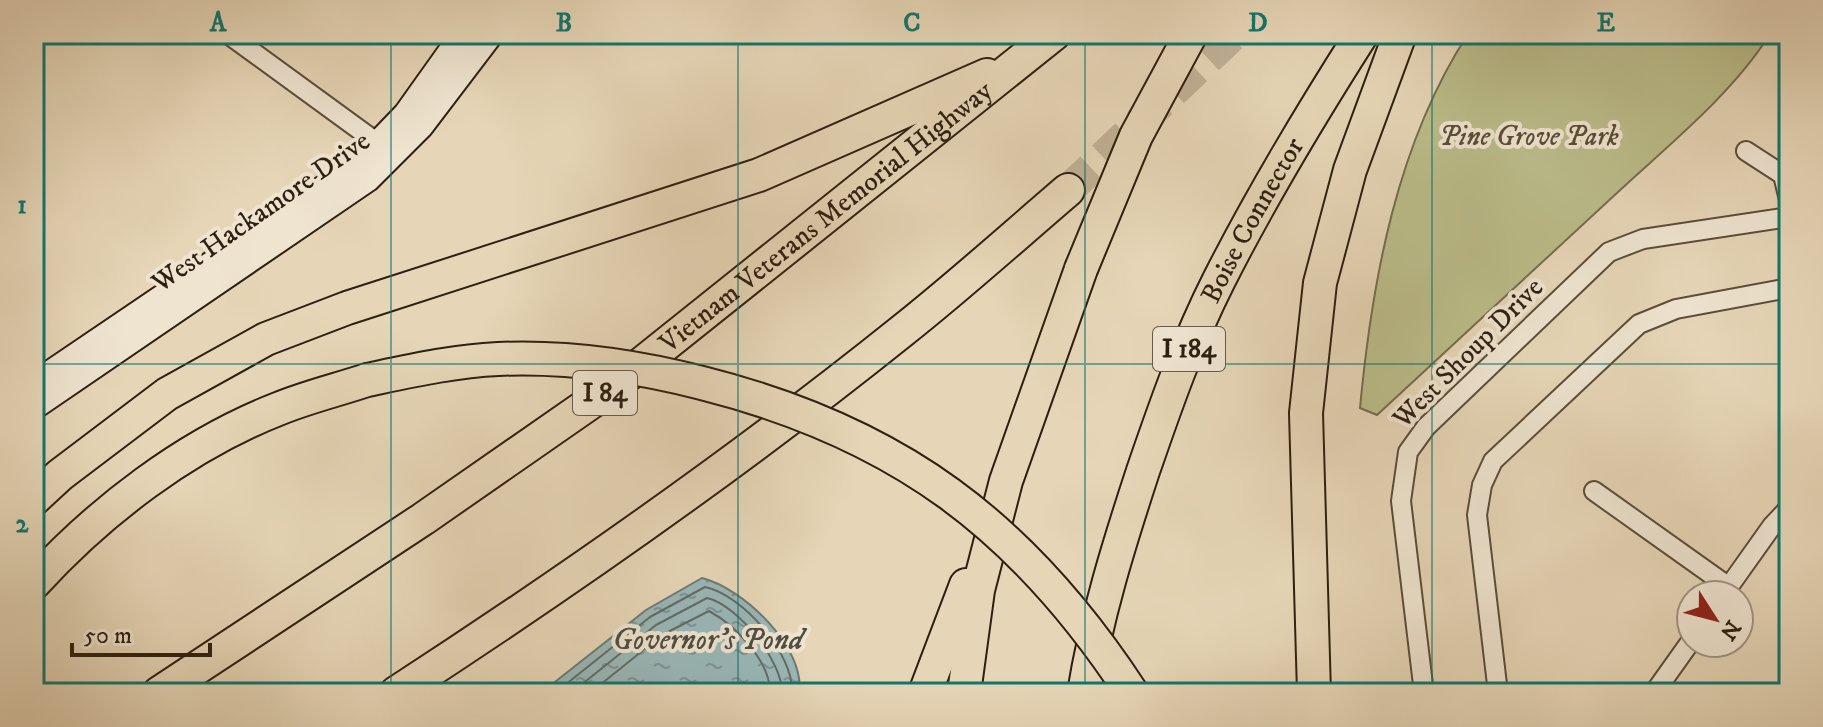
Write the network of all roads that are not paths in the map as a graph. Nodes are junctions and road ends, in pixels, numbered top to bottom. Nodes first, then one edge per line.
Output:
1 (228, 34) edge
2 (463, 34) edge
3 (491, 34) edge
4 (1054, 34) edge
5 (1191, 34) edge
6 (1362, 34) edge
7 (1400, 34) edge
8 (1027, 58) junction
9 (379, 144) junction
10 (1746, 151) dead end
11 (1068, 190) tunnel mouth
12 (1789, 200) edge
13 (1789, 217) edge
14 (196, 283) junction
15 (1789, 288) edge
16 (34, 384) edge
17 (34, 407) edge
18 (1006, 481) junction
19 (1594, 491) dead end
20 (34, 499) edge
21 (1789, 508) edge
22 (1710, 579) edge
23 (1735, 579) edge
24 (34, 583) edge
25 (1678, 659) edge
26 (159, 693) edge
27 (396, 693) edge
28 (925, 693) edge
29 (964, 693) edge
30 (1084, 693) edge
31 (1132, 693) edge
32 (1314, 693) edge
33 (1424, 693) edge
34 (1498, 693) edge
35 (1654, 693) edge

1 - 9 street
2 - 9 street, West Hackamore Drive
3 - 14 street, West Hackamore Drive
4 - 8 highway, Vietnam Veterans Memorial Highway / I 84
5 - 18 highway, bridge
6 - 30 highway, Boise Connector / I 184
7 - 32 highway
8 - 20 highway
8 - 26 highway, Vietnam Veterans Memorial Highway / I 84
9 - 14 street, West Hackamore Drive
10 - 12 street
11 - 27 highway
13 - 33 street, West Shoup Drive
14 - 16 street, West Hackamore Drive
14 - 17 street, West Hackamore Drive
15 - 34 street
18 - 28 highway
18 - 29 highway
19 - 22 street
21 - 23 street
24 - 31 highway, bridge
25 - 35 street

